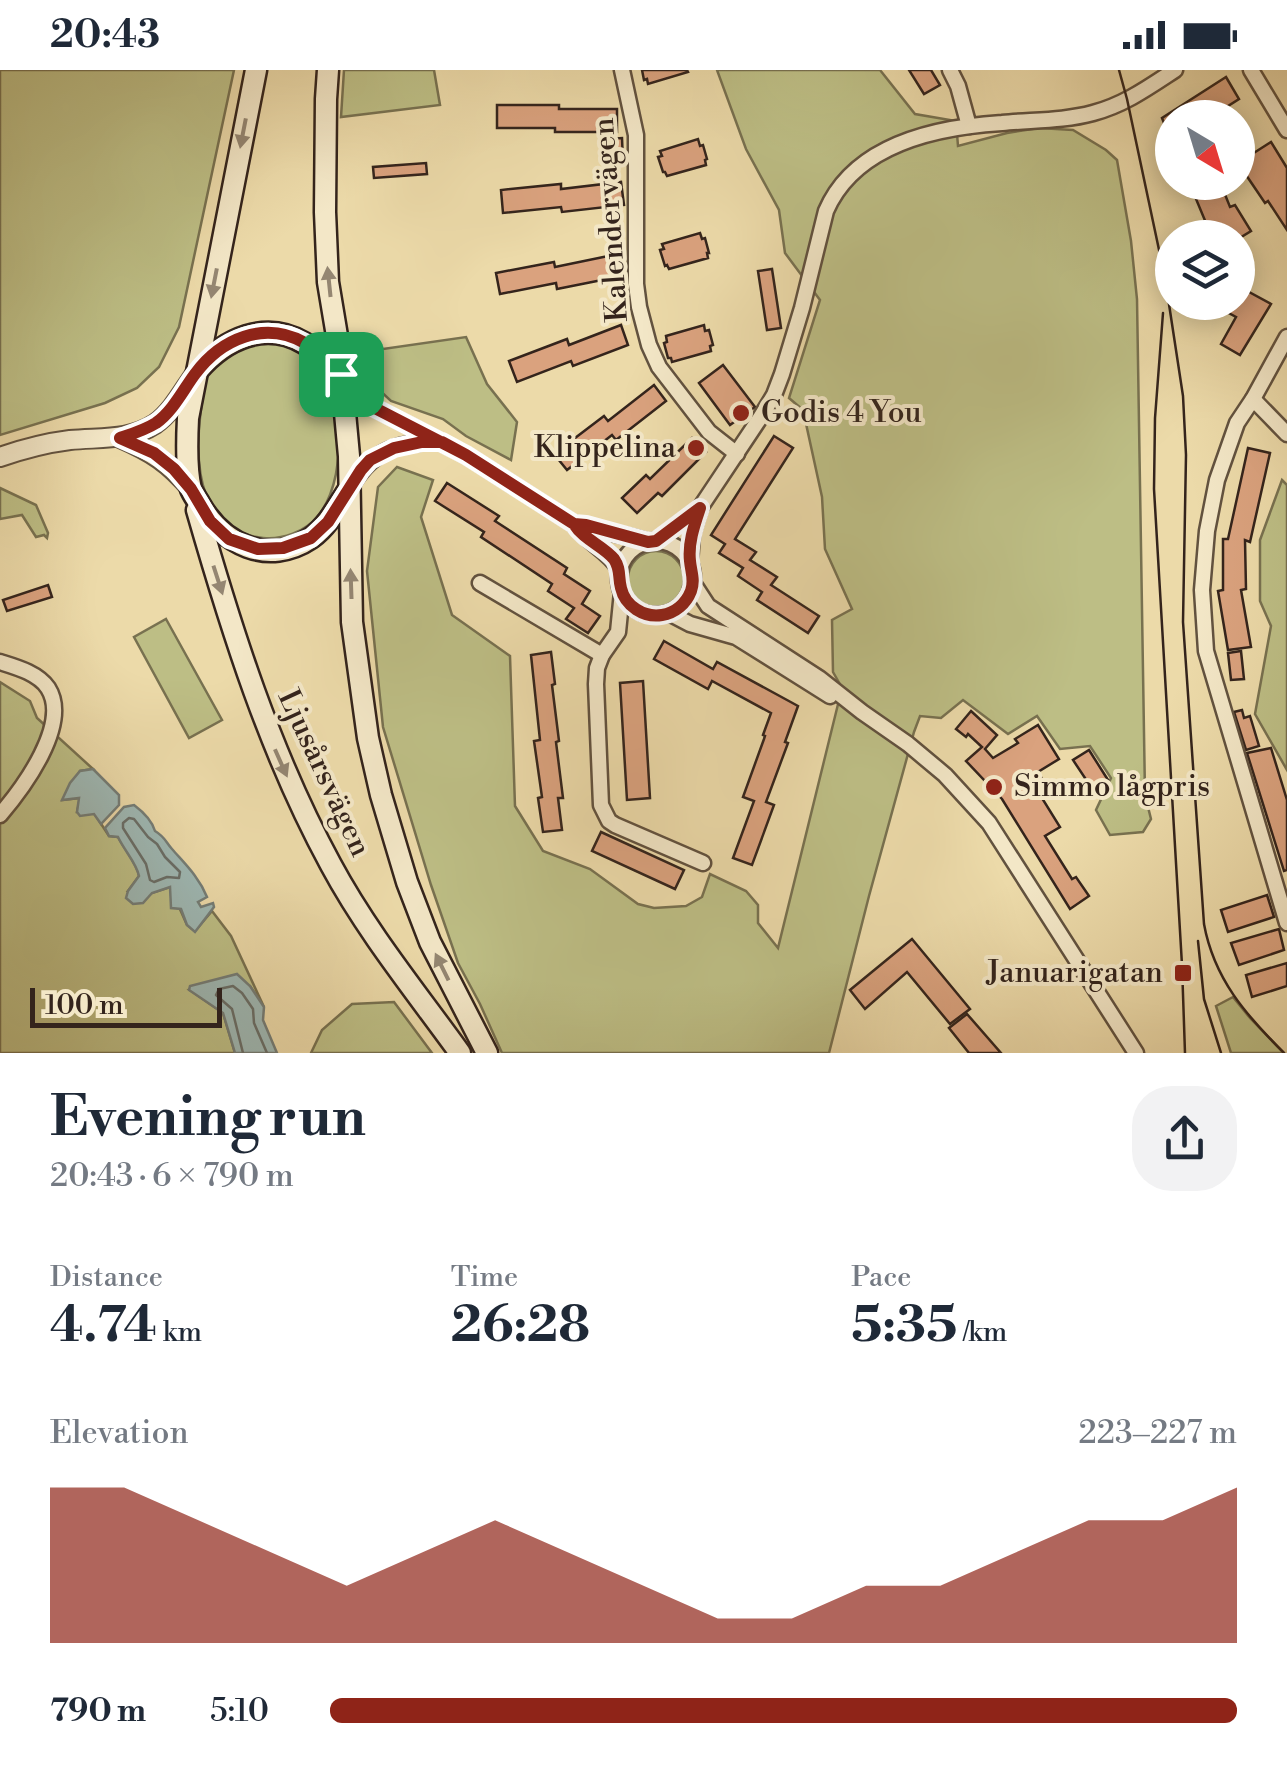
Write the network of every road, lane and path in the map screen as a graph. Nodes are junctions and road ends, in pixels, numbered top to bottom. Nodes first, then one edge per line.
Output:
1 (256, 70) edge
2 (328, 70) edge
3 (622, 70) edge
4 (950, 70) edge
5 (1175, 70) edge
6 (1251, 70) edge
7 (970, 126) junction
8 (1287, 130) edge
9 (1287, 336) edge
10 (198, 371) junction
11 (341, 374) junction
12 (1254, 399) junction
13 (1287, 434) edge
14 (120, 438) junction
15 (442, 442) junction
16 (736, 454) junction
17 (0, 457) edge
18 (350, 488) junction
19 (191, 489) junction
20 (700, 508) junction
21 (574, 524) junction
22 (652, 542) junction
23 (690, 563) junction
24 (620, 570) junction
25 (480, 583) dead end
26 (693, 584) junction
27 (622, 592) junction
28 (669, 613) junction
29 (653, 615) junction
30 (618, 632) junction
31 (602, 655) junction
32 (0, 662) edge
33 (862, 712) junction
34 (0, 815) edge
35 (703, 863) dead end
36 (1287, 924) edge
37 (460, 1053) edge
38 (487, 1053) edge
39 (1136, 1053) edge

1 -> 10 main road
11 -> 2 main road
3 - 16 street, Kalendervägen
4 - 7 street
5 - 7 street
6 - 8 street
7 - 16 street
9 - 12 street
10 - 11 main road
10 - 14 street
10 - 19 main road
11 - 15 street
11 - 18 main road
12 - 13 street
12 - 36 street
14 - 17 street
14 - 19 street
15 - 18 street
15 - 21 street
16 - 20 street
18 - 19 main road
38 -> 18 main road, Ljusårsvägen
19 -> 37 main road, Ljusårsvägen
20 - 22 street
20 - 23 street
21 - 22 street
21 - 24 street
22 - 23 street
22 - 24 street
23 - 26 street
24 - 27 street
25 - 31 street
26 - 28 street
26 - 33 street
27 - 29 street
27 - 30 street
28 - 29 street
28 - 33 street
29 - 30 street
30 - 31 street
31 - 35 street
32 - 34 street
33 - 39 street

